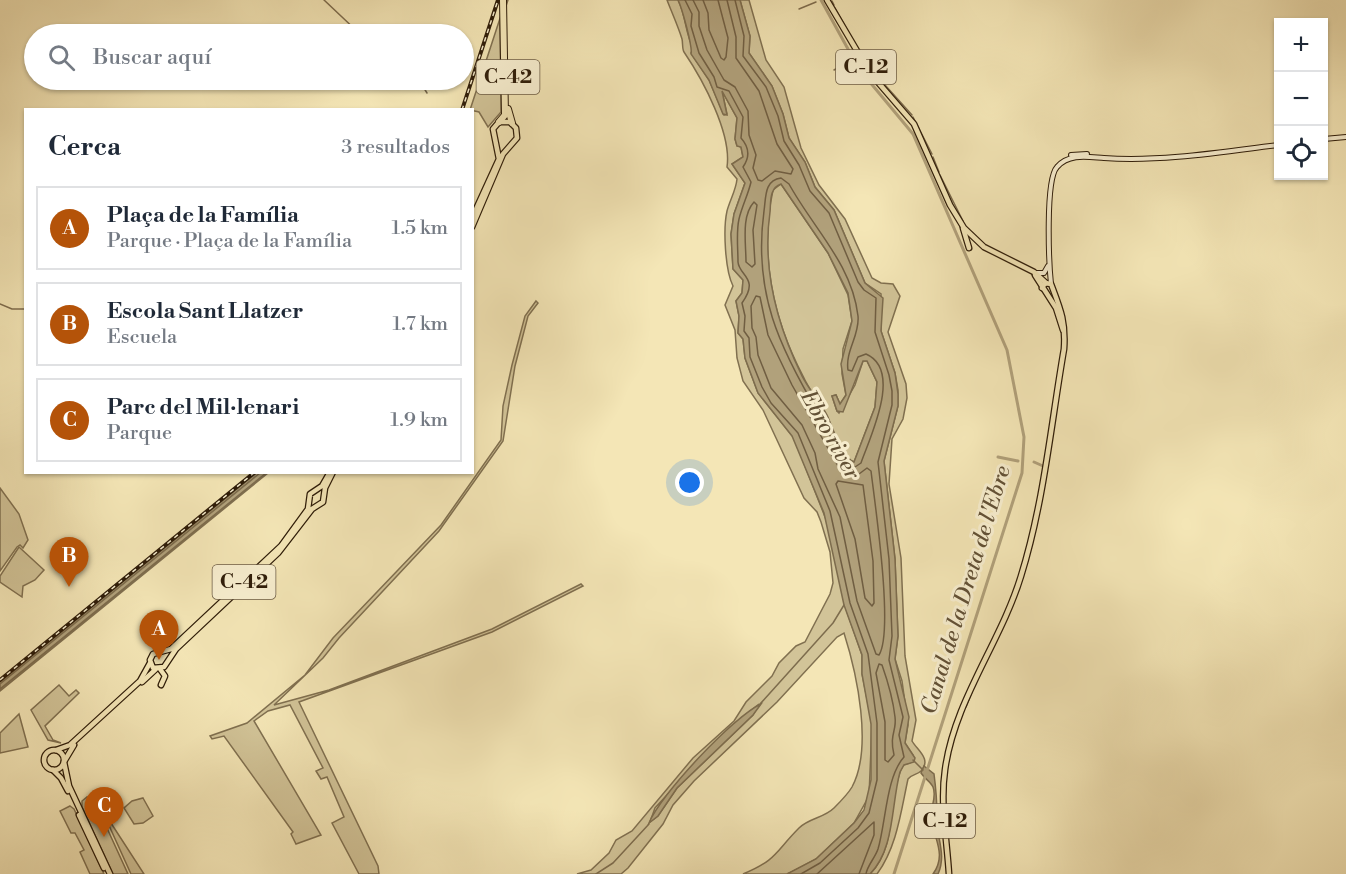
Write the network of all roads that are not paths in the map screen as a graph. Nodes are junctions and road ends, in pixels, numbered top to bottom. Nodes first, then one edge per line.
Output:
1 (504, 0) edge
2 (827, 0) edge
3 (506, 31) junction
4 (499, 122) junction
5 (512, 123) junction
6 (1346, 137) edge
7 (1328, 139) edge
8 (496, 143) junction
9 (509, 145) junction
10 (1274, 145) edge
11 (474, 215) edge
12 (474, 223) edge
13 (1048, 265) junction
14 (1030, 270) junction
15 (1049, 285) junction
16 (1043, 290) junction
17 (1065, 339) junction
18 (330, 474) edge
19 (331, 474) edge
20 (317, 490) junction
21 (324, 495) junction
22 (309, 499) junction
23 (316, 505) junction
24 (162, 652) junction
25 (167, 661) junction
26 (150, 663) junction
27 (158, 669) junction
28 (161, 685) dead end
29 (56, 750) junction
30 (64, 761) junction
31 (53, 770) junction
32 (108, 874) edge
33 (949, 874) edge

1 - 3 highway, C-42
2 - 14 main road, C-12
3 - 4 highway, C-42
3 - 5 highway, C-42
4 - 5 main road, C-42
4 - 8 main road, C-42
5 - 9 main road, C-42
6 - 7 main road
8 - 9 main road
8 - 11 main road, C-42
9 - 12 main road, C-42
10 - 13 main road
13 - 14 main road
13 - 15 main road
14 - 15 main road, C-12
14 - 16 main road, C-12
15 - 16 main road
15 - 16 main road
15 - 17 main road, C-12
16 - 17 main road, C-12
17 - 33 main road, C-12
18 - 20 main road, C-42
19 - 21 main road, C-42
20 - 21 main road
20 - 22 main road, C-42
21 - 23 main road, C-42
22 - 23 main road
22 - 24 main road, C-42
23 - 25 main road, C-42
24 - 25 main road
24 - 26 main road, C-42
25 - 27 main road, C-42
26 - 27 main road
26 - 29 main road, C-42
27 - 28 main road
27 - 30 main road, C-42
29 - 30 main road
29 - 31 main road
30 - 31 main road, C-42
30 - 32 main road
31 - 32 main road

